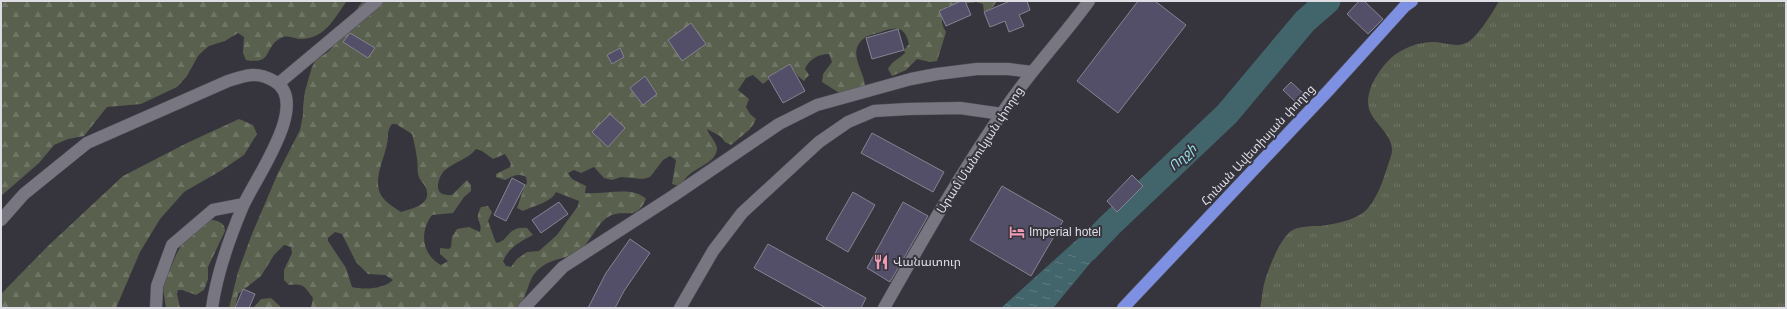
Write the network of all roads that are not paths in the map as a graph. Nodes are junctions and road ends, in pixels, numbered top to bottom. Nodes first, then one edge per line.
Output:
1 (377, 1) edge
2 (1090, 1) edge
3 (1412, 1) edge
4 (1032, 72) junction
5 (279, 83) junction
6 (1002, 114) junction
7 (244, 204) junction
8 (1, 220) edge
9 (156, 308) edge
10 (212, 308) edge
11 (524, 308) edge
12 (680, 308) edge
13 (884, 308) edge
14 (1123, 308) edge

1 - 5 street
2 - 4 street, Արամ Մանուկյան փողոց
3 - 14 highway, Հունան Ավետիսյան փողոց
4 - 6 street, Արամ Մանուկյան փողոց
4 - 11 street
5 - 7 street
5 - 8 street
6 - 12 street
6 - 13 street, Արամ Մանուկյան փողոց
7 - 9 street
7 - 10 street

